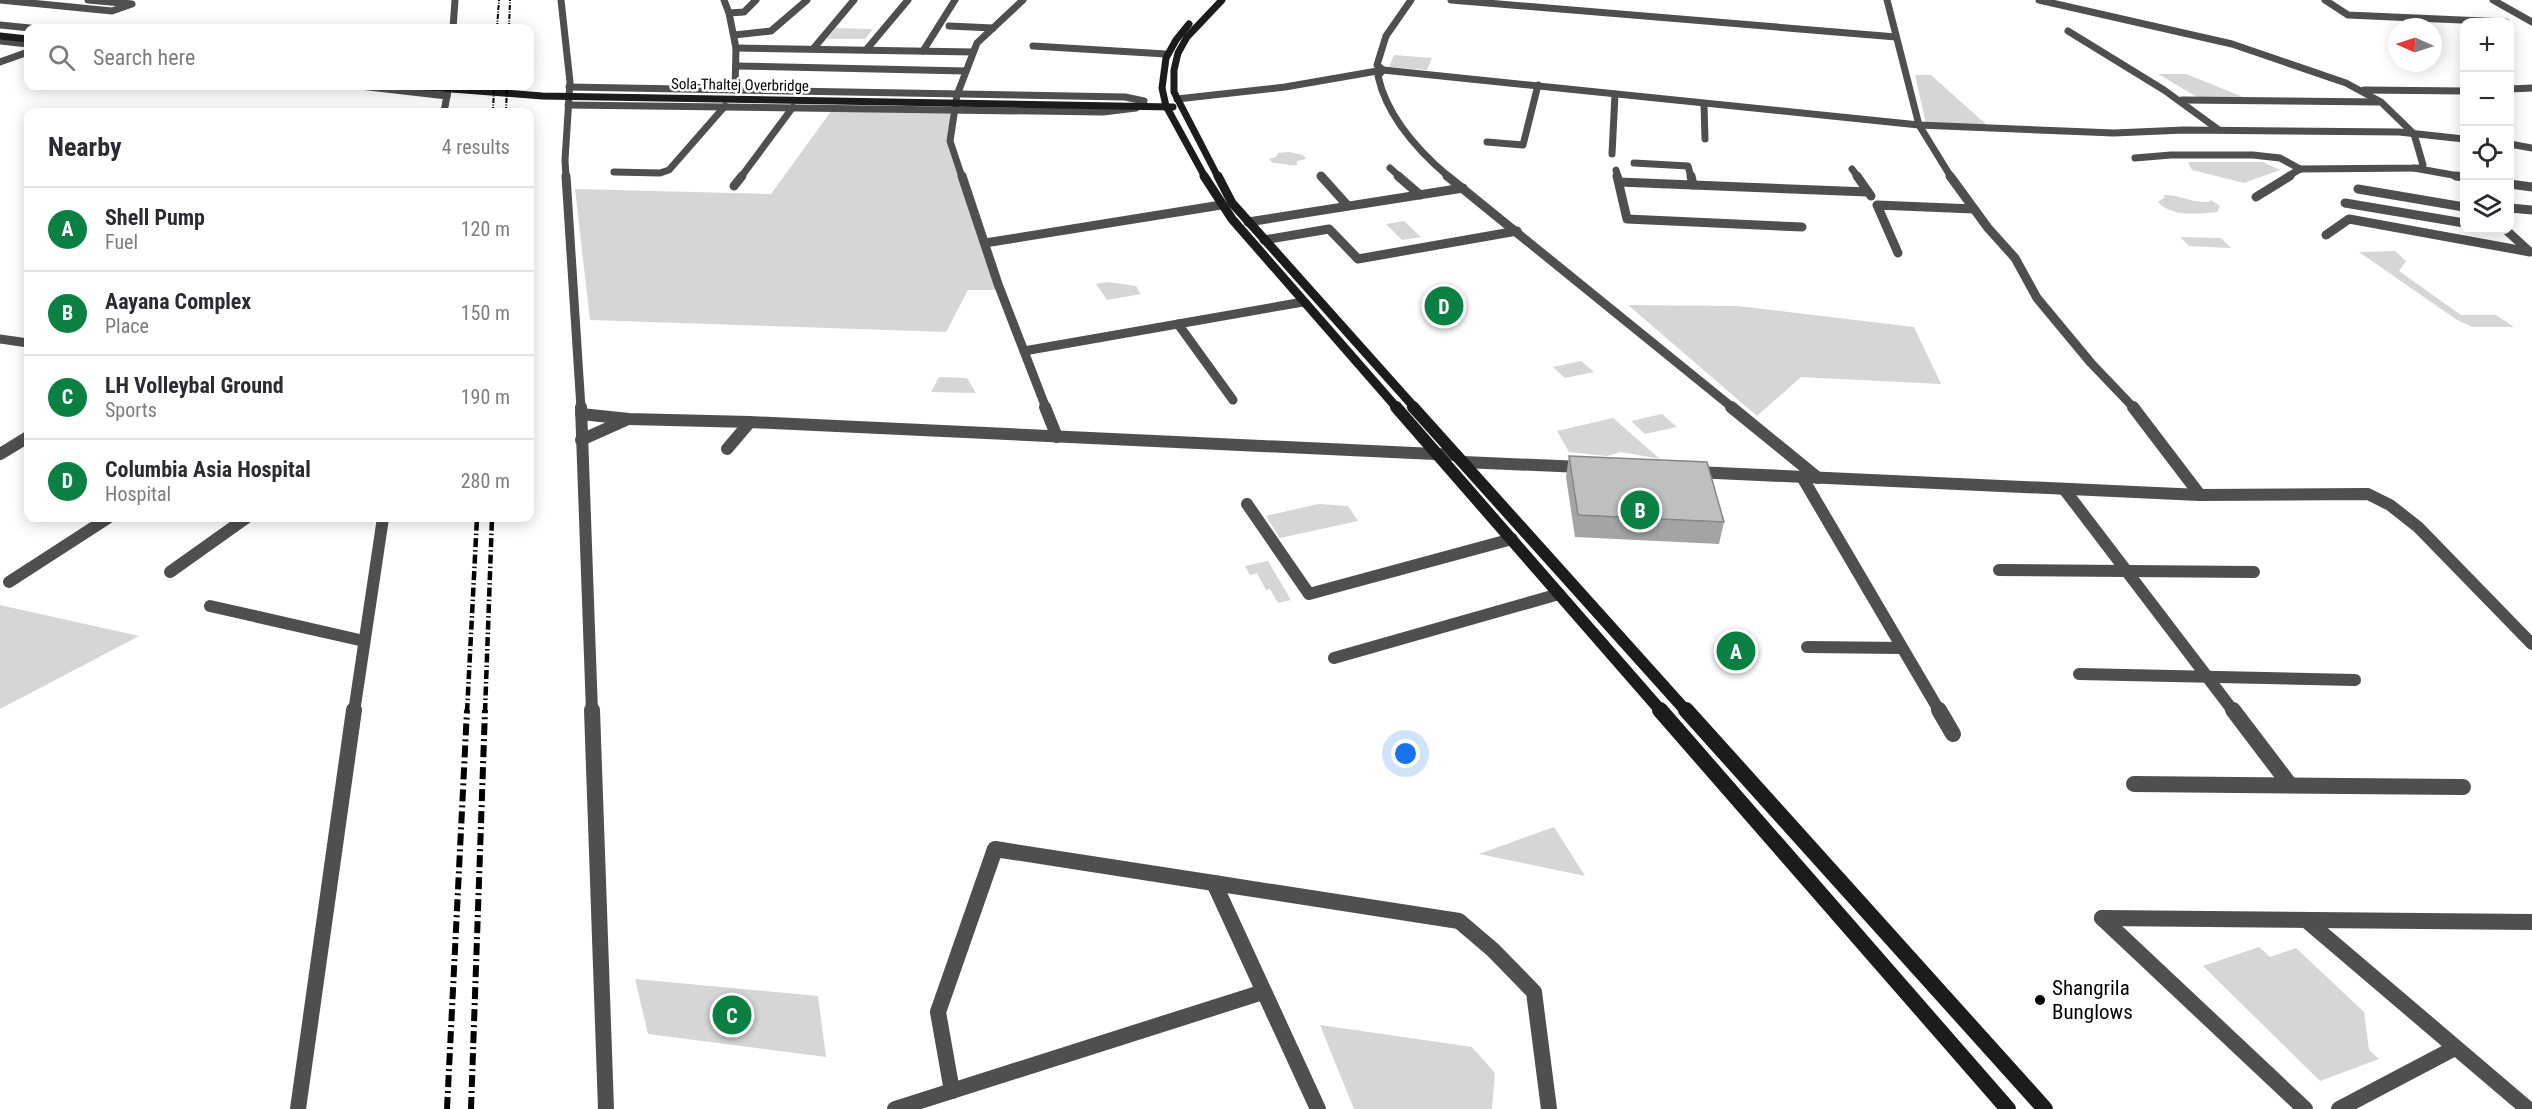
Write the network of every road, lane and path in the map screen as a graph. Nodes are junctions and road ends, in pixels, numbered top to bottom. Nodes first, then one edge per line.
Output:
1 (0, 0) edge
2 (88, 0) edge
3 (455, 0) edge
4 (561, 0) edge
5 (724, 0) edge
6 (756, 0) edge
7 (807, 0) edge
8 (854, 0) edge
9 (908, 0) edge
10 (955, 0) edge
11 (1023, 0) edge
12 (1212, 0) edge
13 (1222, 0) edge
14 (1411, 0) edge
15 (1451, 0) edge
16 (1887, 0) edge
17 (2039, 0) edge
18 (2325, 0) edge
19 (2493, 0) edge
20 (729, 13) junction
21 (2460, 20) edge
22 (2521, 23) dead end
23 (2532, 23) edge
24 (453, 24) edge
25 (0, 25) edge
26 (949, 26) dead end
27 (24, 27) edge
28 (993, 28) junction
29 (0, 30) edge
30 (2068, 31) dead end
31 (24, 33) edge
32 (734, 35) junction
33 (0, 36) edge
34 (1896, 37) junction
35 (24, 39) edge
36 (0, 40) edge
37 (24, 43) edge
38 (1033, 46) dead end
39 (736, 48) junction
40 (813, 49) junction
41 (866, 50) junction
42 (923, 51) junction
43 (973, 52) junction
44 (24, 53) edge
45 (1166, 54) junction
46 (0, 62) edge
47 (736, 66) junction
48 (1383, 70) junction
49 (966, 71) junction
50 (1538, 85) junction
51 (569, 87) junction
52 (534, 88) edge
53 (2532, 88) edge
54 (2514, 89) edge
55 (395, 90) edge
56 (448, 90) edge
57 (465, 90) edge
58 (735, 90) junction
59 (2360, 90) junction
60 (2460, 91) edge
61 (957, 94) junction
62 (1615, 94) junction
63 (447, 96) junction
64 (2182, 100) junction
65 (1144, 101) junction
66 (1068, 102) junction
67 (2381, 102) junction
68 (1173, 103) junction
69 (1704, 104) junction
70 (568, 105) junction
71 (724, 106) junction
72 (793, 107) junction
73 (445, 108) edge
74 (1136, 108) junction
75 (955, 110) junction
76 (1919, 125) junction
77 (2219, 130) junction
78 (2414, 134) junction
79 (1705, 139) dead end
80 (2460, 139) edge
81 (1487, 142) dead end
82 (2514, 145) edge
83 (2532, 147) edge
84 (1612, 154) dead end
85 (2134, 158) dead end
86 (1634, 163) dead end
87 (1390, 168) dead end
88 (2300, 168) junction
89 (2414, 168) junction
90 (1852, 169) dead end
91 (1616, 170) dead end
92 (614, 172) dead end
93 (1321, 176) dead end
94 (2460, 176) edge
95 (1619, 182) junction
96 (1693, 185) junction
97 (2514, 185) edge
98 (734, 186) dead end
99 (2532, 187) edge
100 (1463, 188) junction
101 (2358, 189) dead end
102 (1868, 192) junction
103 (1420, 195) junction
104 (2256, 197) dead end
105 (2345, 203) dead end
106 (1221, 205) junction
107 (1877, 205) junction
108 (1348, 206) junction
109 (2460, 206) edge
110 (2514, 208) edge
111 (1974, 209) junction
112 (2532, 210) edge
113 (1248, 222) junction
114 (2460, 222) edge
115 (1802, 226) dead end
116 (1517, 231) junction
117 (2510, 234) edge
118 (2326, 235) dead end
119 (1264, 240) junction
120 (985, 243) junction
121 (1898, 253) dead end
122 (2531, 253) edge
123 (1304, 302) junction
124 (1178, 324) junction
125 (0, 339) edge
126 (24, 343) edge
127 (1024, 351) junction
128 (1233, 400) dead end
129 (581, 414) junction
130 (629, 419) junction
131 (750, 422) junction
132 (1057, 437) junction
133 (24, 439) edge
134 (581, 440) junction
135 (727, 449) dead end
136 (0, 454) edge
137 (1438, 455) junction
138 (1460, 459) junction
139 (1592, 468) edge
140 (1685, 472) edge
141 (1802, 477) junction
142 (1818, 478) junction
143 (2064, 489) junction
144 (2200, 495) junction
145 (1248, 504) dead end
146 (102, 522) edge
147 (240, 522) edge
148 (382, 522) edge
149 (1512, 539) junction
150 (1999, 570) dead end
151 (2127, 571) junction
152 (170, 572) dead end
153 (2254, 572) dead end
154 (9, 582) dead end
155 (1559, 594) junction
156 (210, 606) dead end
157 (364, 641) junction
158 (2532, 644) edge
159 (1807, 647) dead end
160 (1902, 648) junction
161 (1334, 658) dead end
162 (2079, 674) dead end
163 (2207, 676) junction
164 (2355, 680) dead end
165 (1953, 734) dead end
166 (2134, 784) dead end
167 (2290, 785) junction
168 (2463, 787) dead end
169 (1214, 883) junction
170 (2306, 920) junction
171 (2532, 922) edge
172 (1263, 992) junction
173 (2455, 1048) junction
174 (952, 1091) junction
175 (298, 1109) edge
176 (606, 1109) edge
177 (896, 1109) edge
178 (1318, 1109) edge
179 (1549, 1109) edge
180 (2008, 1109) edge
181 (2045, 1109) edge
182 (2305, 1109) edge
183 (2339, 1109) edge
184 (2528, 1109) edge

1 - 2 street
3 - 24 street
4 - 51 street
5 - 20 street
6 - 20 street
7 - 32 street
8 - 40 street
9 - 41 street
10 - 42 street
11 - 28 street
12 - 45 main road
13 - 68 main road
14 - 48 street
15 - 34 street
16 - 34 street
17 - 59 street
18 - 21 street
19 - 23 street
20 - 32 street
22 - 23 street
25 - 27 street
26 - 28 street
28 - 43 street
29 - 31 main road
30 - 64 street
32 - 39 street
33 - 35 main road
34 - 76 street
36 - 37 street
38 - 45 street
39 - 40 street
39 - 47 street
40 - 41 street
41 - 42 street
42 - 43 street
43 - 49 street
44 - 46 street
45 - 68 main road
47 - 49 street
47 - 58 street
48 - 50 street
48 - 68 street
48 - 100 street
49 - 61 street
50 - 62 street
50 - 81 street
51 - 58 street
51 - 70 street
52 - 66 main road, Sola-Thaltej Overbridge
53 - 54 street
55 - 63 street
56 - 63 street
57 - 66 main road, Sola-Thaltej Overbridge
58 - 61 street
59 - 60 street
59 - 67 street
61 - 65 street
61 - 75 street
62 - 69 street
62 - 84 street
63 - 73 street
64 - 67 street
64 - 77 street
65 - 66 main road
65 - 68 main road
66 - 74 main road
67 - 78 street
68 - 74 main road
68 - 106 main road
68 - 113 main road
69 - 76 street
69 - 79 street
70 - 71 street
70 - 129 street
71 - 72 street
71 - 92 street
72 - 75 street
72 - 98 street
74 - 75 street
75 - 120 street
76 - 77 street
76 - 111 street
77 - 78 street
78 - 80 street
78 - 89 street
82 - 83 street
85 - 88 street
86 - 96 street
87 - 103 street
88 - 89 street
88 - 104 street
89 - 94 street
90 - 102 street
91 - 95 street
93 - 108 street
95 - 96 street
95 - 115 street
96 - 102 street
97 - 99 street
100 - 103 street
100 - 116 street
101 - 109 street
102 - 107 street
103 - 108 street
105 - 114 street
106 - 120 street
106 - 123 main road
107 - 111 street
107 - 121 street
108 - 113 street
110 - 112 street
111 - 144 street
113 - 119 main road
116 - 119 street
116 - 142 street
117 - 122 street
118 - 122 street
119 - 138 main road
120 - 127 street
123 - 124 street
123 - 137 main road
124 - 127 street
124 - 128 street
125 - 126 street
127 - 132 street
129 - 130 street
129 - 134 street
130 - 131 street
130 - 134 street
131 - 132 street
131 - 135 street
132 - 137 street
133 - 136 street
134 - 176 street
137 - 138 street
137 - 149 main road
138 - 139 street
138 - 181 main road
140 - 141 street
141 - 142 street
141 - 160 street
142 - 143 street
143 - 144 street
143 - 151 street
144 - 158 street
145 - 149 street
146 - 154 street
147 - 152 street
148 - 157 street
149 - 155 main road
150 - 151 street
151 - 153 street
151 - 163 street
155 - 161 street
155 - 180 main road
156 - 157 street
157 - 175 street
159 - 160 street
160 - 165 street
162 - 163 street
163 - 164 street
163 - 167 street
166 - 167 street
167 - 168 street
169 - 172 street
169 - 174 street
169 - 179 street
170 - 171 street
170 - 173 street
170 - 182 street
172 - 174 street
172 - 178 street
173 - 183 street
173 - 184 street
174 - 177 street

